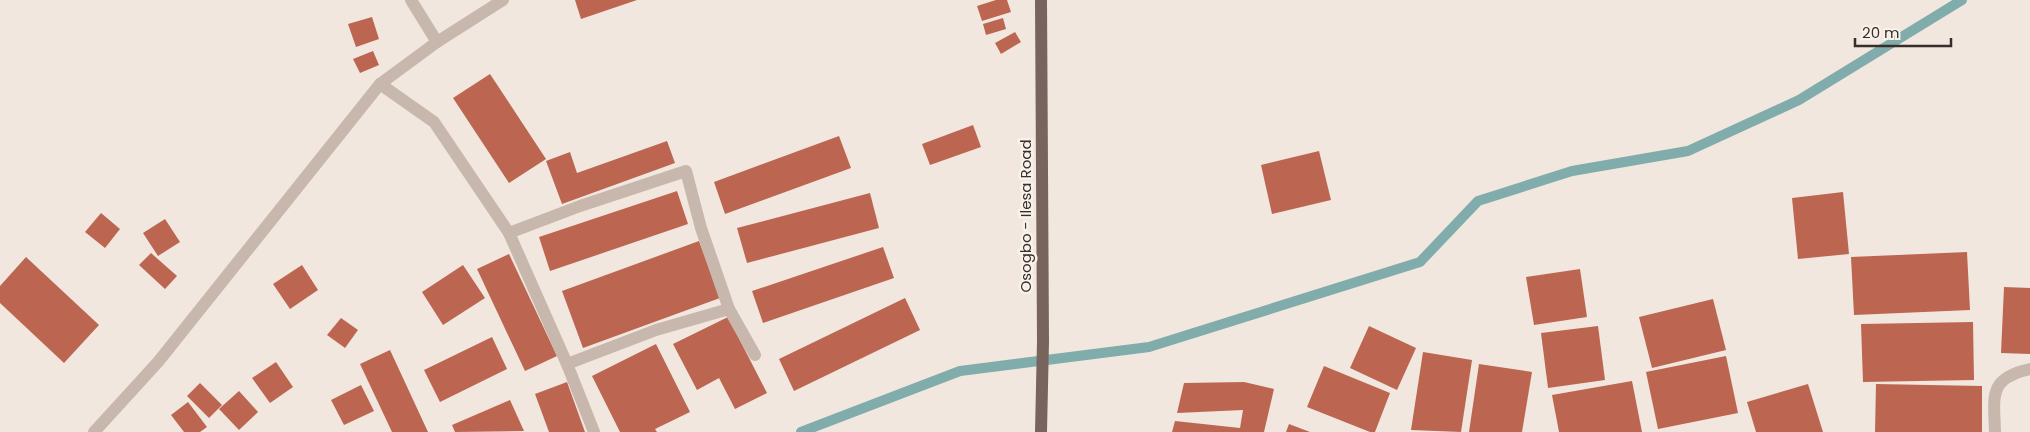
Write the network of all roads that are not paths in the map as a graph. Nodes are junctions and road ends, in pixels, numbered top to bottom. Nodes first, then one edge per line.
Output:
1 (411, 0) edge
2 (502, 0) edge
3 (1041, 0) edge
4 (437, 42) junction
5 (380, 84) junction
6 (509, 233) junction
7 (729, 309) junction
8 (755, 355) dead end
9 (567, 364) junction
10 (2030, 369) edge
11 (94, 432) edge
12 (594, 432) edge
13 (1041, 432) edge
14 (1995, 432) edge

1 - 4 street
2 - 4 street
3 - 13 main road, Osogbo - Ilesa Road
4 - 5 street
5 - 6 street
5 - 11 street
6 - 7 street
6 - 9 street
7 - 8 street
7 - 9 street
9 - 12 street
10 - 14 street

